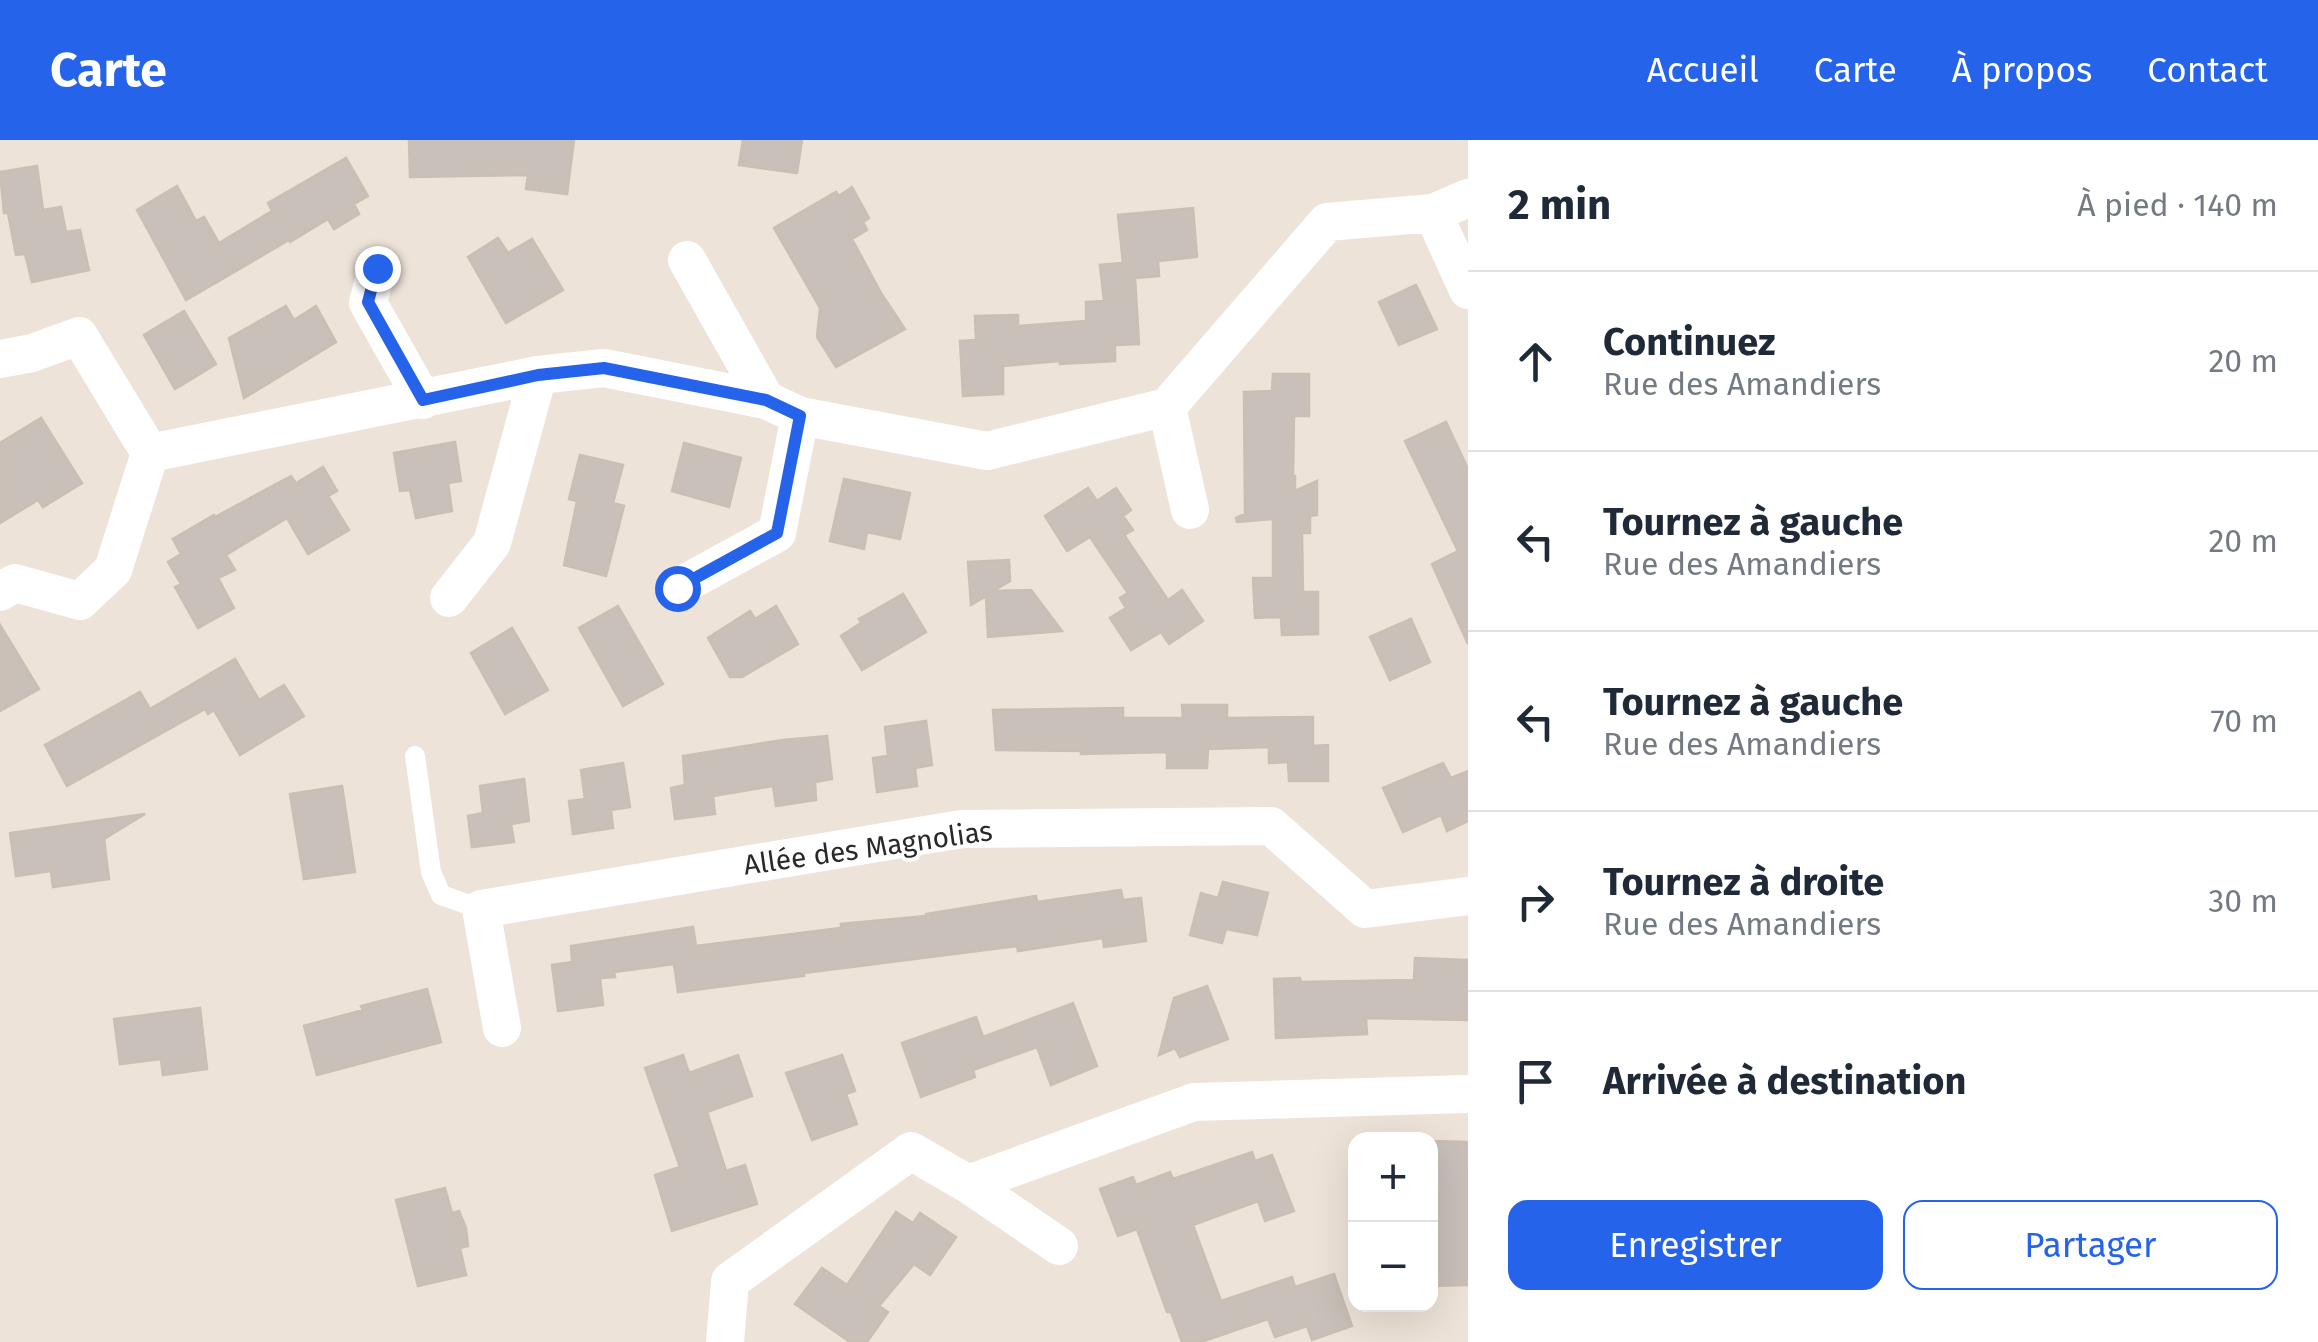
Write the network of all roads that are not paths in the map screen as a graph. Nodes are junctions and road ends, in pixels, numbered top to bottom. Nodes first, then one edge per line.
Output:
1 (1468, 198) edge
2 (1434, 213) junction
3 (687, 260) dead end
4 (377, 268) dead end
5 (1468, 290) edge
6 (0, 359) edge
7 (538, 375) junction
8 (423, 400) junction
9 (783, 408) junction
10 (1167, 408) junction
11 (150, 453) junction
12 (1190, 510) dead end
13 (677, 588) dead end
14 (0, 592) edge
15 (449, 598) dead end
16 (415, 756) dead end
17 (1468, 896) edge
18 (480, 909) junction
19 (502, 1028) dead end
20 (1468, 1094) edge
21 (968, 1184) junction
22 (1059, 1246) dead end
23 (724, 1342) edge

1 - 2 street
2 - 5 street
2 - 10 street
3 - 9 street
4 - 8 street
6 - 11 street
7 - 8 street
7 - 9 street
7 - 15 street
8 - 11 street
9 - 10 street
9 - 13 street
10 - 12 street
11 - 14 street
16 - 18 lane
17 - 18 street, Allée des Magnolias
18 - 19 street
20 - 21 street
21 - 22 street
21 - 23 street

